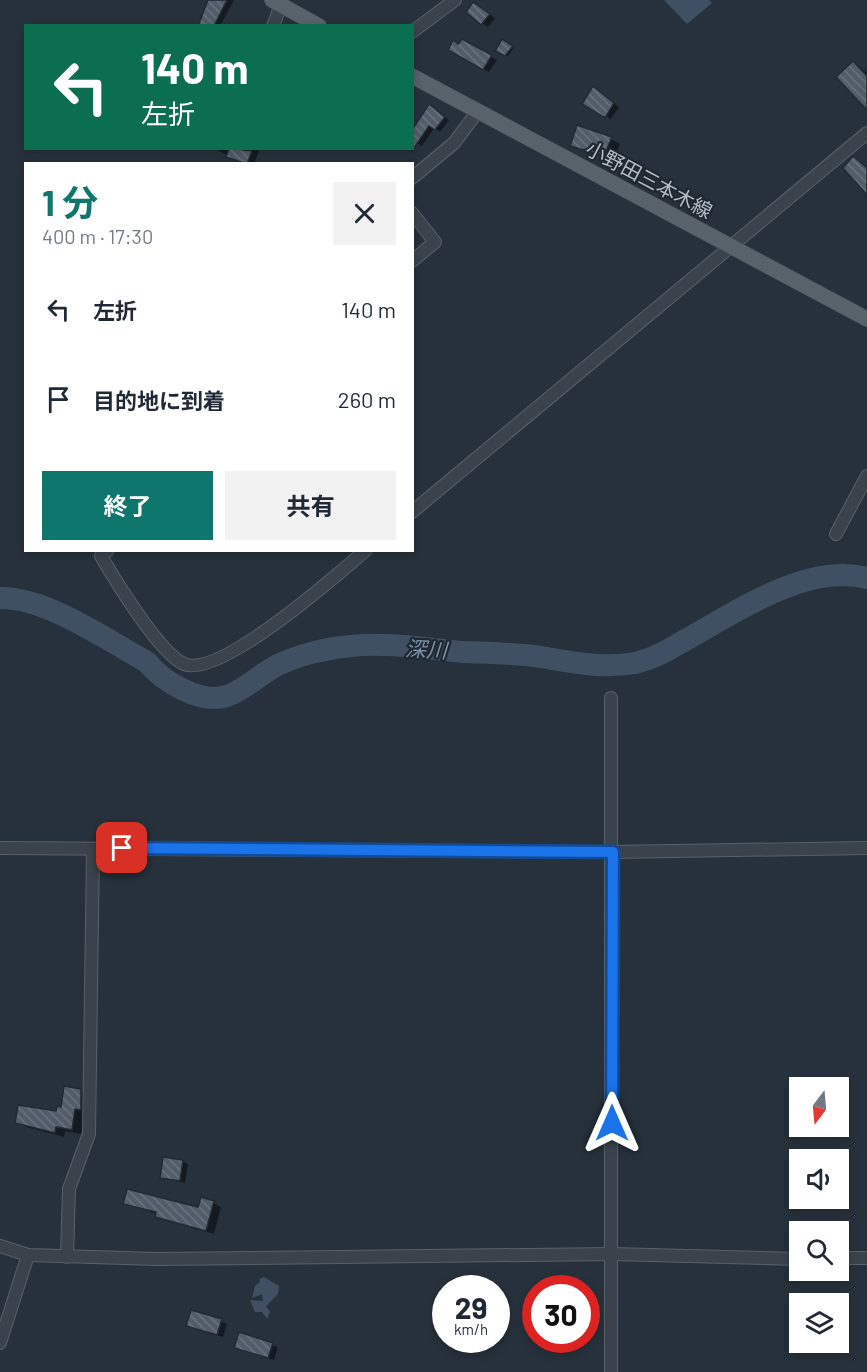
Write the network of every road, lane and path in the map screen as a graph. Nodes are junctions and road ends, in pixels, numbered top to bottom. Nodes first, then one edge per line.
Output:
1 (455, 0) edge
2 (277, 2) edge
3 (273, 24) edge
4 (316, 24) edge
5 (414, 31) edge
6 (414, 77) edge
7 (478, 111) junction
8 (867, 133) edge
9 (414, 176) edge
10 (414, 216) edge
11 (731, 248) junction
12 (414, 259) edge
13 (867, 319) edge
14 (867, 476) edge
15 (414, 510) edge
16 (836, 534) dead end
17 (106, 552) edge
18 (363, 552) edge
19 (611, 698) dead end
20 (0, 848) edge
21 (867, 848) edge
22 (93, 850) junction
23 (613, 852) junction
24 (0, 1246) edge
25 (612, 1254) junction
26 (28, 1255) junction
27 (67, 1257) junction
28 (849, 1258) edge
29 (867, 1258) edge
30 (789, 1259) edge
31 (0, 1343) edge
32 (611, 1372) edge

1 - 5 street
2 - 3 street
2 - 4 main road
6 - 7 main road, 小野田三本木線
7 - 9 street
7 - 11 main road, 小野田三本木線
8 - 11 street
10 - 12 street
11 - 13 main road, 小野田三本木線
11 - 15 street
14 - 16 street
17 - 18 street
19 - 23 street
20 - 22 street
21 - 23 street
22 - 23 street
22 - 27 street
23 - 25 street
24 - 26 street
25 - 27 street
25 - 30 street
25 - 32 street
26 - 27 street
26 - 31 street
28 - 29 street

